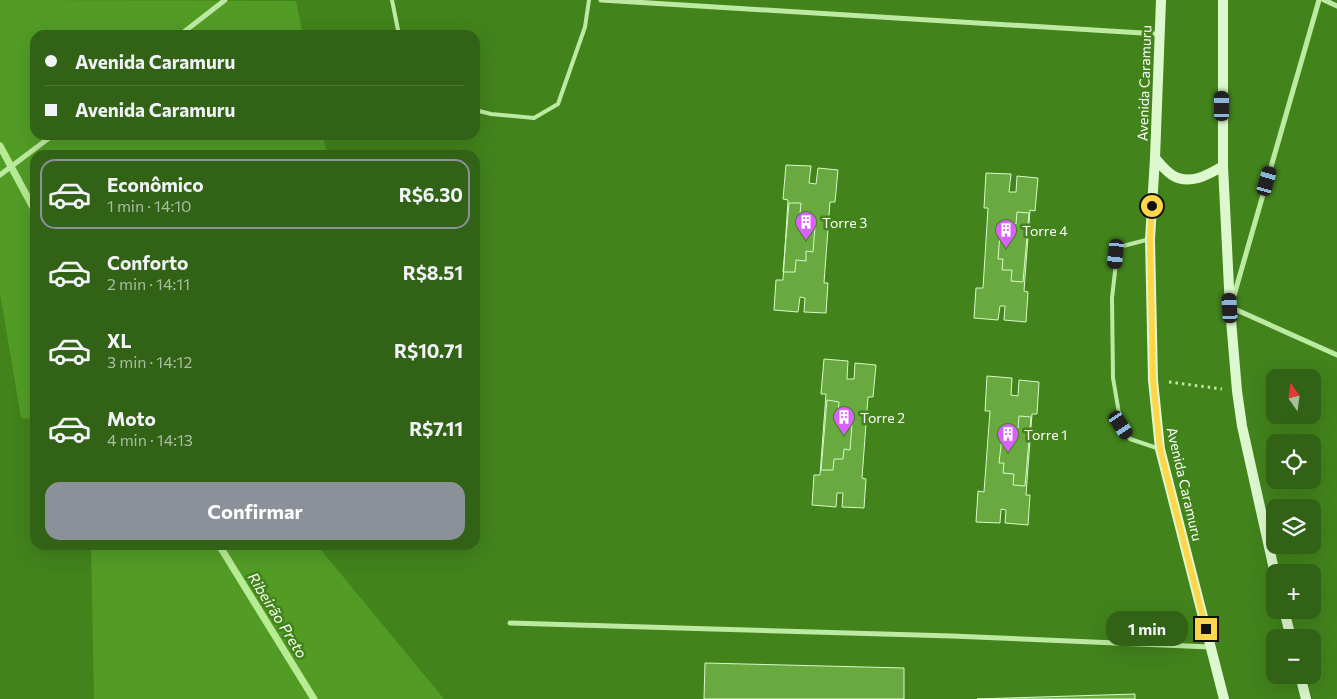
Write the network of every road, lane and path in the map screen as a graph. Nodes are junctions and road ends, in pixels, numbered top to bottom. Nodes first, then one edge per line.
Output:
1 (224, 0) edge
2 (392, 0) edge
3 (589, 0) edge
4 (601, 0) edge
5 (1160, 0) edge
6 (1223, 0) edge
7 (1319, 0) edge
8 (1324, 0) edge
9 (1337, 6) edge
10 (186, 30) edge
11 (399, 30) edge
12 (1159, 34) junction
13 (480, 111) edge
14 (47, 140) edge
15 (34, 150) edge
16 (30, 153) edge
17 (1155, 158) junction
18 (1223, 166) junction
19 (0, 175) edge
20 (1150, 238) junction
21 (1230, 308) junction
22 (1337, 355) edge
23 (1153, 380) junction
24 (1237, 391) junction
25 (1160, 449) junction
26 (1273, 564) edge
27 (510, 623) dead end
28 (1210, 647) junction
29 (1302, 684) edge
30 (1224, 699) edge
31 (1306, 699) edge

1 - 10 street
2 - 11 lane
3 - 13 lane
4 - 12 street
5 - 12 main road, Avenida Caramuru
6 - 18 main road
7 - 21 street
8 - 9 street
12 - 17 main road, Avenida Caramuru
14 - 15 street
16 - 19 street
17 - 18 main road
17 - 20 main road, Avenida Caramuru
18 - 21 main road
20 - 23 main road, Avenida Caramuru
20 - 25 lane
21 - 22 street
21 - 24 main road
23 - 24 path
23 - 25 main road, Avenida Caramuru
24 - 26 main road
25 - 28 main road, Avenida Caramuru
27 - 28 street
28 - 30 main road, Avenida Caramuru
29 - 31 main road

